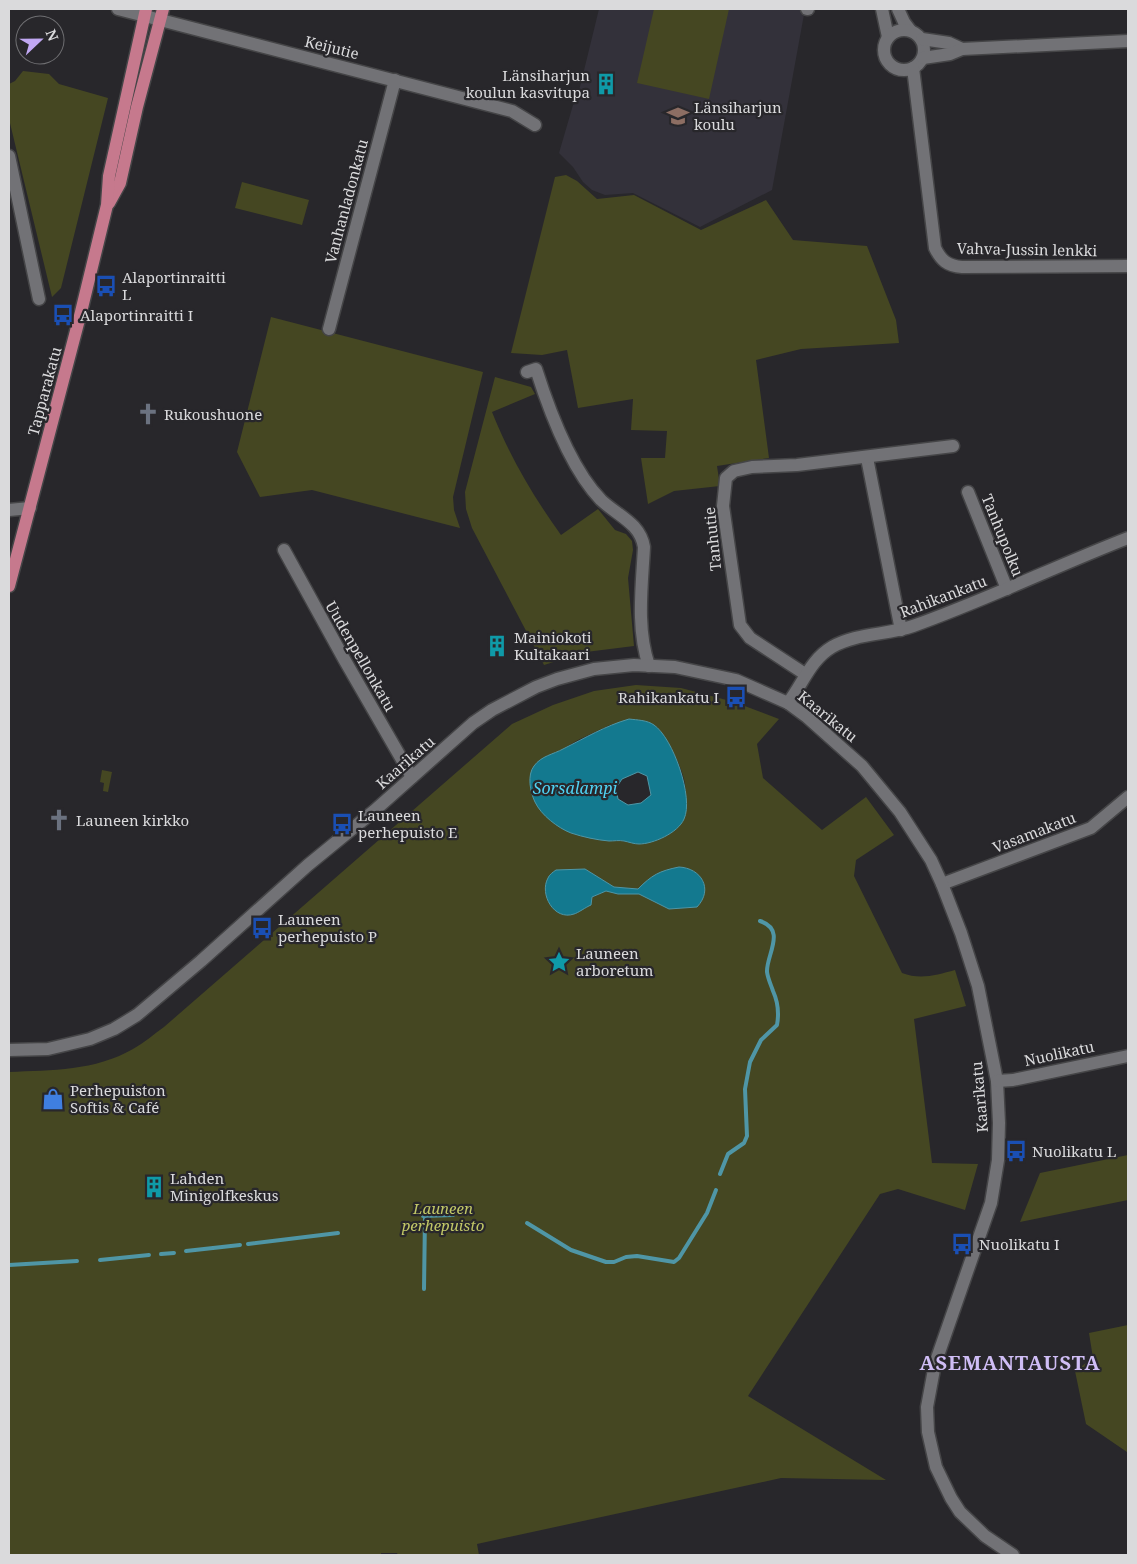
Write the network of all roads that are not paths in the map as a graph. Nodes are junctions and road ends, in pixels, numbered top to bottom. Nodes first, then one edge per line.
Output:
1 (118, 9) edge
2 (882, 9) edge
3 (898, 9) edge
4 (145, 13) edge
5 (162, 15) edge
6 (910, 30) junction
7 (888, 37) junction
8 (922, 39) junction
9 (1128, 41) edge
10 (962, 49) junction
11 (923, 58) junction
12 (913, 68) junction
13 (395, 80) junction
14 (534, 125) dead end
15 (9, 156) edge
16 (108, 205) junction
17 (1128, 266) edge
18 (39, 299) dead end
19 (329, 329) dead end
20 (526, 372) dead end
21 (953, 446) dead end
22 (867, 458) junction
23 (968, 492) dead end
24 (30, 508) junction
25 (9, 510) edge
26 (1128, 538) edge
27 (284, 550) dead end
28 (9, 586) edge
29 (1007, 589) junction
30 (901, 630) junction
31 (650, 666) junction
32 (805, 674) junction
33 (788, 703) junction
34 (412, 778) junction
35 (1128, 797) edge
36 (942, 884) junction
37 (9, 1050) edge
38 (1128, 1056) edge
39 (997, 1081) junction
40 (1014, 1555) edge

1 - 4 street, Keijutie
2 - 7 street
3 - 6 street
4 - 5 street, Keijutie
4 - 16 main road, Tapparakatu
5 - 13 street, Keijutie
5 - 16 main road, Tapparakatu
6 - 7 street
6 - 8 street
7 - 12 street
8 - 10 street
8 - 11 street
9 - 10 street
10 - 11 street
11 - 12 street
12 - 17 street, Vahva-Jussin lenkki
13 - 14 street, Keijutie
13 - 19 street, Vanhanladonkatu
15 - 18 street
16 - 24 main road, Tapparakatu
20 - 31 street
21 - 22 street, Tanhutie
22 - 30 street
22 - 32 street, Tanhutie
23 - 29 street, Tanhupolku
24 - 25 street
24 - 28 main road, Tapparakatu
26 - 29 street, Rahikankatu
27 - 34 street, Uudenpellonkatu
29 - 30 street, Rahikankatu
30 - 32 street, Rahikankatu
31 - 33 street, Kaarikatu
31 - 34 street, Kaarikatu
32 - 33 street, Rahikankatu
33 - 36 street, Kaarikatu
34 - 37 street, Kaarikatu
35 - 36 street, Vasamakatu
36 - 39 street, Kaarikatu
38 - 39 street, Nuolikatu
39 - 40 street, Kaarikatu

